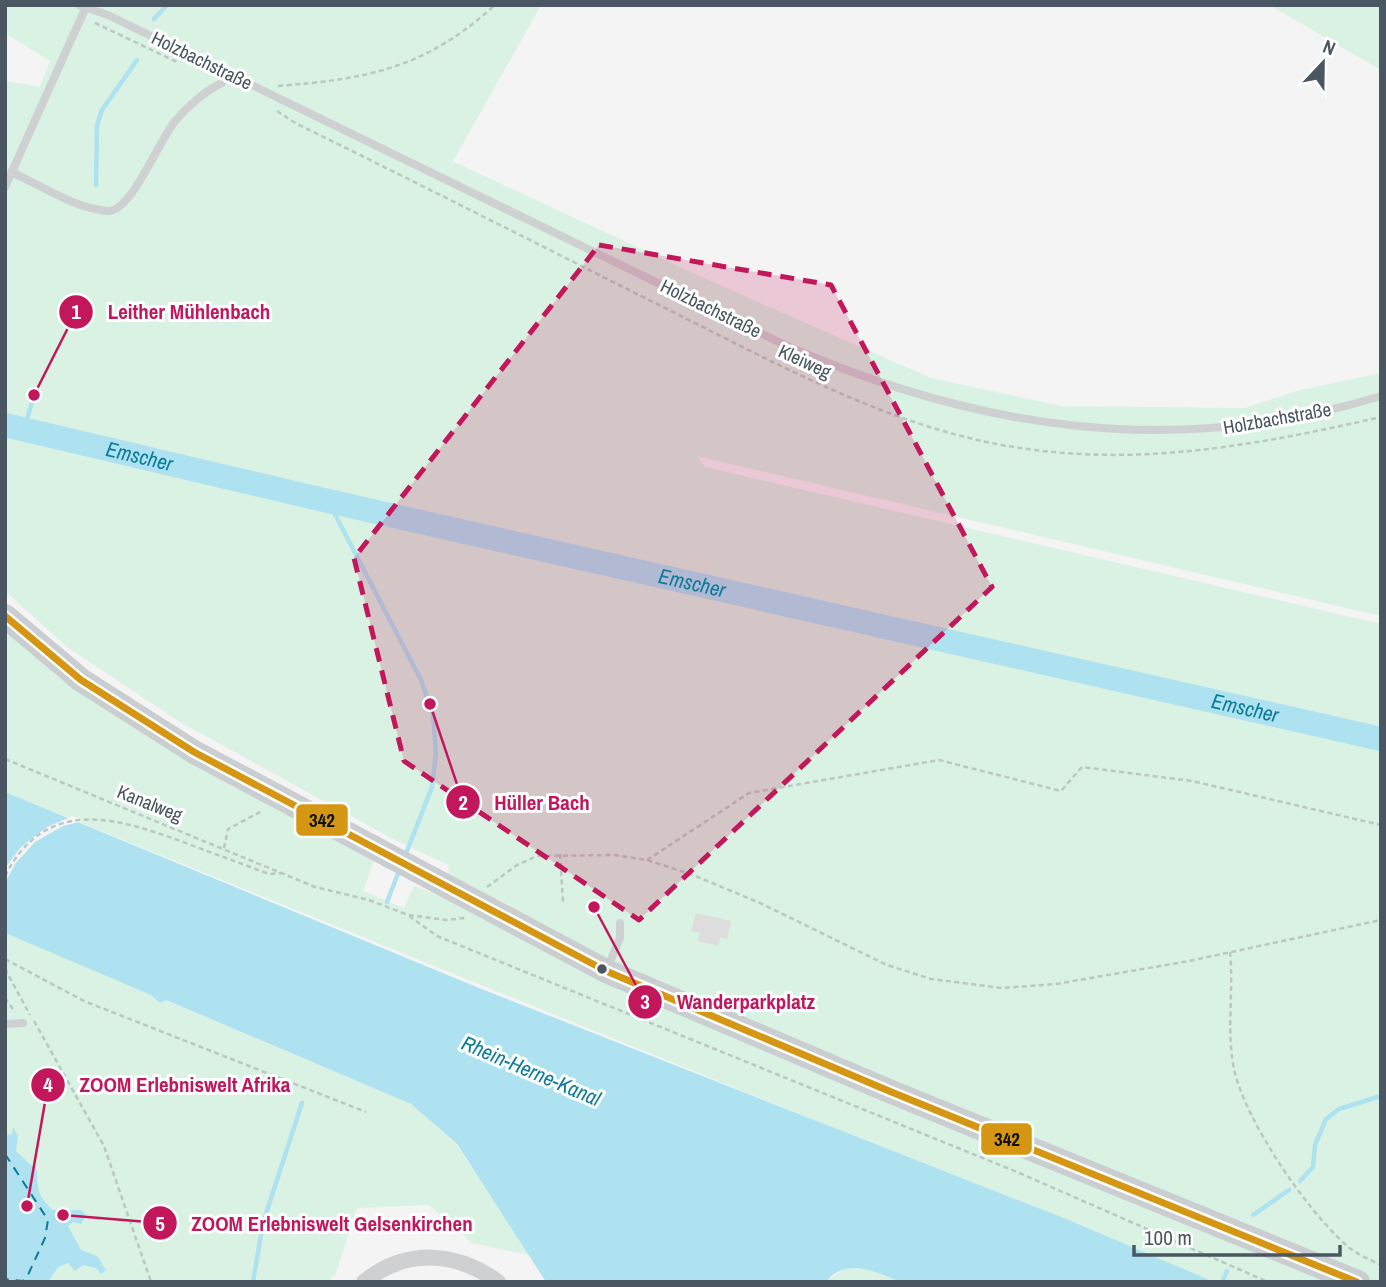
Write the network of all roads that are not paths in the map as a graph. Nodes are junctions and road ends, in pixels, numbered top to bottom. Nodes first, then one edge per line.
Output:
1 (82, 7) edge
2 (100, 9) edge
3 (222, 83) dead end
4 (13, 173) junction
5 (5, 187) edge
6 (1381, 396) edge
7 (5, 617) edge
8 (620, 923) dead end
9 (606, 971) junction
10 (23, 1023) dead end
11 (5, 1024) edge
12 (364, 1282) edge
13 (498, 1282) edge
14 (1358, 1282) edge

1 - 2 lane, Holzbachstraße
1 - 4 lane, Holzbachstraße
2 - 6 lane, Holzbachstraße
3 - 4 lane
4 - 5 lane, Holzbachstraße
7 - 9 main road
8 - 9 lane
9 - 14 main road
10 - 11 lane
12 - 13 street

